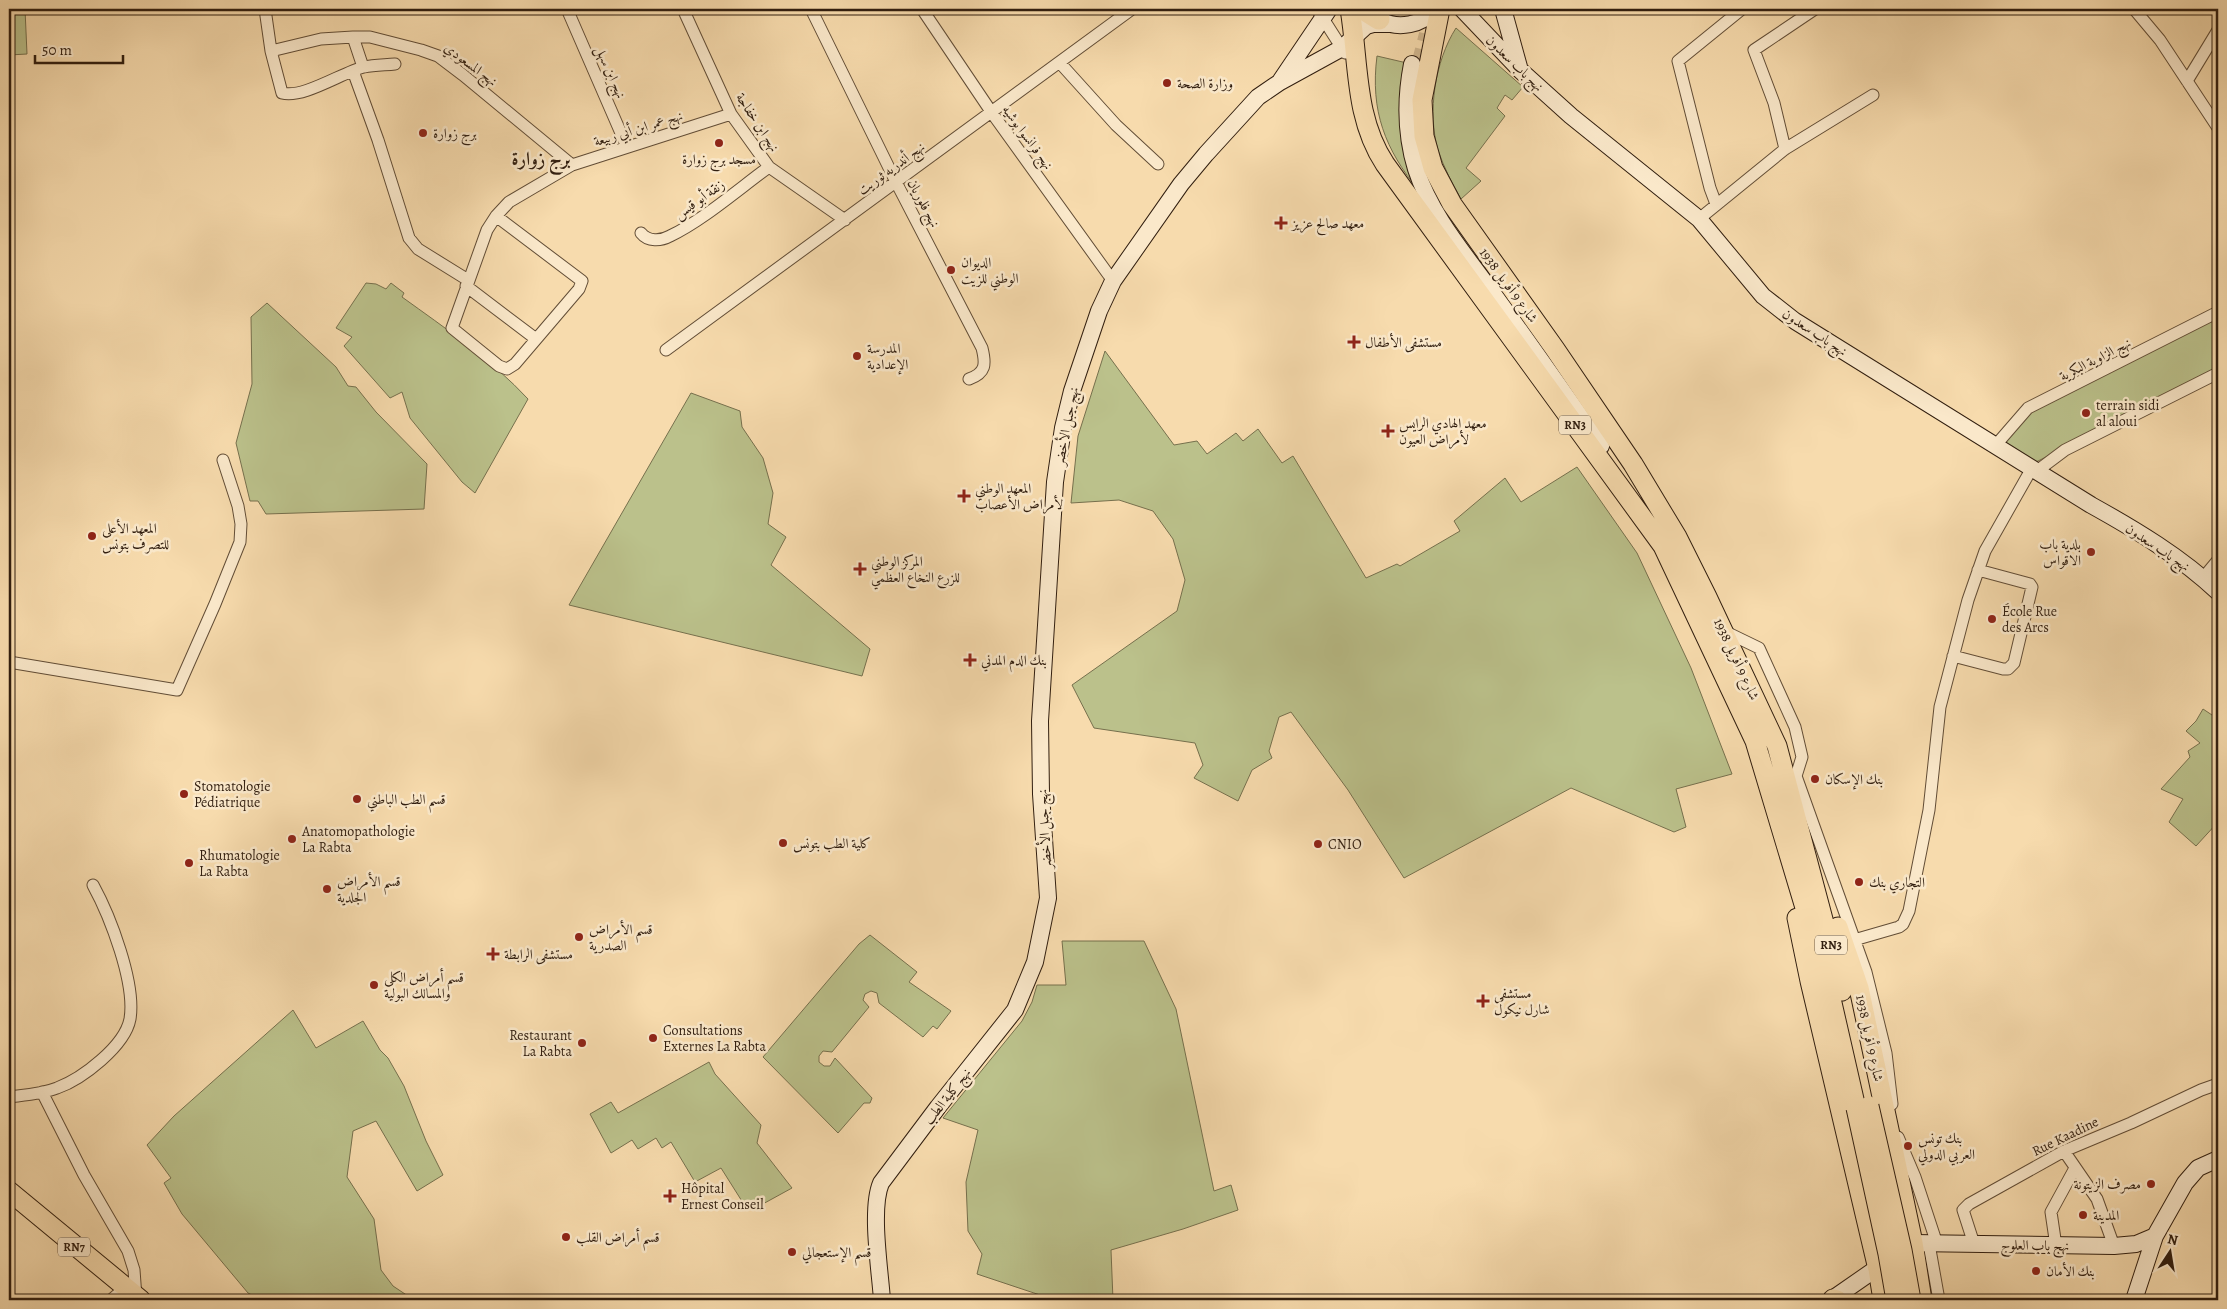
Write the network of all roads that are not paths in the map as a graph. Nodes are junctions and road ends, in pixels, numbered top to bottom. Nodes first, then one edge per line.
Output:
1 (265, 9) edge
2 (568, 9) edge
3 (683, 9) edge
4 (811, 9) edge
5 (922, 9) edge
6 (1132, 9) edge
7 (1350, 9) edge
8 (1356, 9) edge
9 (1447, 9) edge
10 (1462, 9) edge
11 (1503, 9) edge
12 (1742, 9) edge
13 (1815, 9) edge
14 (2134, 9) edge
15 (1436, 11) edge
16 (1323, 12) edge
17 (1375, 15) edge
18 (2218, 30) edge
19 (353, 37) junction
20 (1434, 40) junction
21 (1348, 43) junction
22 (271, 51) junction
23 (1060, 63) junction
24 (395, 64) dead end
25 (1415, 65) tunnel mouth
26 (358, 69) junction
27 (1521, 71) junction
28 (2187, 81) junction
29 (1280, 82) junction
30 (1874, 95) dead end
31 (992, 113) junction
32 (731, 114) junction
33 (2218, 128) edge
34 (627, 147) junction
35 (1785, 149) junction
36 (1158, 164) dead end
37 (572, 165) junction
38 (769, 167) junction
39 (896, 182) junction
40 (1716, 204) junction
41 (496, 216) junction
42 (1699, 219) junction
43 (845, 220) junction
44 (641, 233) dead end
45 (1113, 281) junction
46 (467, 283) junction
47 (2218, 312) edge
48 (536, 339) junction
49 (666, 350) dead end
50 (2218, 373) edge
51 (969, 379) dead end
52 (1995, 446) junction
53 (223, 460) dead end
54 (2035, 470) junction
55 (1670, 542) junction
56 (2218, 560) edge
57 (1978, 570) junction
58 (2203, 578) junction
59 (2218, 592) edge
60 (1724, 631) junction
61 (1953, 656) junction
62 (9, 662) edge
63 (1779, 787) junction
64 (93, 885) dead end
65 (1048, 898) joint
66 (1854, 940) junction
67 (2218, 1084) edge
68 (42, 1092) junction
69 (9, 1097) edge
70 (1862, 1107) junction
71 (2064, 1152) junction
72 (2218, 1159) edge
73 (2075, 1168) junction
74 (9, 1191) edge
75 (9, 1203) edge
76 (1868, 1227) junction
77 (2153, 1242) junction
78 (1926, 1244) junction
79 (1974, 1244) junction
80 (2056, 1246) junction
81 (2114, 1246) junction
82 (1878, 1269) junction
83 (126, 1298) edge
84 (882, 1300) edge
85 (1834, 1300) edge
86 (1883, 1300) edge
87 (1896, 1300) edge
88 (1911, 1300) edge
89 (1922, 1300) edge
90 (1939, 1300) edge
91 (2134, 1300) edge

1 - 22 street
2 - 34 street, نهج ابن سهل
3 - 32 street, نهج ابن خفاجة
4 - 39 street, نهج فلوريان
5 - 31 street, نهج فرانسوا بوشيه
6 - 23 street, نهج أندريه ثوريت
7 - 21 main road, شارع 9 أفريل 1938 / RN3
8 - 21 main road, شارع 9 أفريل 1938 / RN3
9 - 20 street
10 - 27 street, نهج باب سعدون
11 - 27 street
12 - 40 street
13 - 35 street
14 - 28 street
15 - 17 street, نهج جبل الأخضر
15 - 20 main road, شارع 9 أفريل 1938 / RN3
16 - 21 street
16 - 29 street, نهج جبل الأخضر
17 - 21 street, نهج جبل الأخضر
18 - 28 street
19 - 22 street, نهج المسعودي
19 - 26 street
19 - 37 street, نهج المسعودي
20 - 55 main road, شارع 9 أفريل 1938 / RN3
21 - 29 street, نهج جبل الأخضر
21 - 55 main road, شارع 9 أفريل 1938 / RN3
22 - 26 street
23 - 31 street, نهج أندريه ثوريت
23 - 36 street
24 - 26 street
25 - 55 street, شارع 9 أفريل 1938
26 - 46 street
27 - 42 street, نهج باب سعدون
28 - 33 street
29 - 45 street, نهج جبل الأخضر
30 - 35 street
31 - 39 street, نهج أندريه ثوريت
31 - 45 street, نهج فرانسوا بوشيه
32 - 34 street, نهج عمر ابن أبي ربيعة
32 - 38 street, نهج ابن خفاجة
34 - 37 street, نهج عمر ابن أبي ربيعة
35 - 40 street
37 - 41 street, نهج عمر ابن أبي ربيعة
38 - 43 street, نهج ابن خفاجة
38 - 44 street, زنقة أبو قيس
39 - 43 street, نهج أندريه ثوريت
39 - 51 street, نهج فلوريان
40 - 42 street
41 - 46 street, نهج عمر ابن أبي ربيعة
41 - 48 street
42 - 52 street, نهج باب سعدون
43 - 49 street, نهج أندريه ثوريت
45 - 65 street, نهج جبل الأخضر
46 - 48 street
46 - 48 street, نهج عمر ابن أبي ربيعة
47 - 52 street, نهج الزاوية البكرية
50 - 54 street
52 - 54 street, نهج باب سعدون
53 - 62 street
54 - 57 street
54 - 58 street, نهج باب سعدون
55 - 60 main road, شارع 9 أفريل 1938 / RN3
55 - 63 main road, شارع 9 أفريل 1938 / RN3
56 - 58 street
57 - 61 street
57 - 61 street
58 - 59 street, نهج باب سعدون
60 - 63 main road, شارع 9 أفريل 1938 / RN3
60 - 66 street
61 - 66 street
63 - 70 main road, شارع 9 أفريل 1938 / RN3
63 - 76 main road, شارع 9 أفريل 1938
63 - 78 main road, شارع 9 أفريل 1938
64 - 68 street
65 - 84 street, نهج كلية الطب
66 - 78 street
67 - 71 street, Rue Kaadine
68 - 69 street
68 - 83 street
70 - 87 main road, شارع 9 أفريل 1938 / RN3, bridge
70 - 88 main road, شارع 9 أفريل 1938 / RN3, bridge
71 - 73 street
71 - 79 street, Rue Kaadine
72 - 77 street
73 - 80 street
73 - 81 street
74 - 83 main road, RN7
75 - 83 main road, RN7
76 - 78 main road
76 - 82 main road, شارع 9 أفريل 1938
77 - 81 street, نهج باب العلوج
77 - 91 street
78 - 79 street, نهج باب العلوج
78 - 82 street
78 - 89 main road, شارع 9 أفريل 1938
78 - 90 street
79 - 80 street, نهج باب العلوج
80 - 81 street, نهج باب العلوج
82 - 85 street
82 - 86 main road, شارع 9 أفريل 1938

